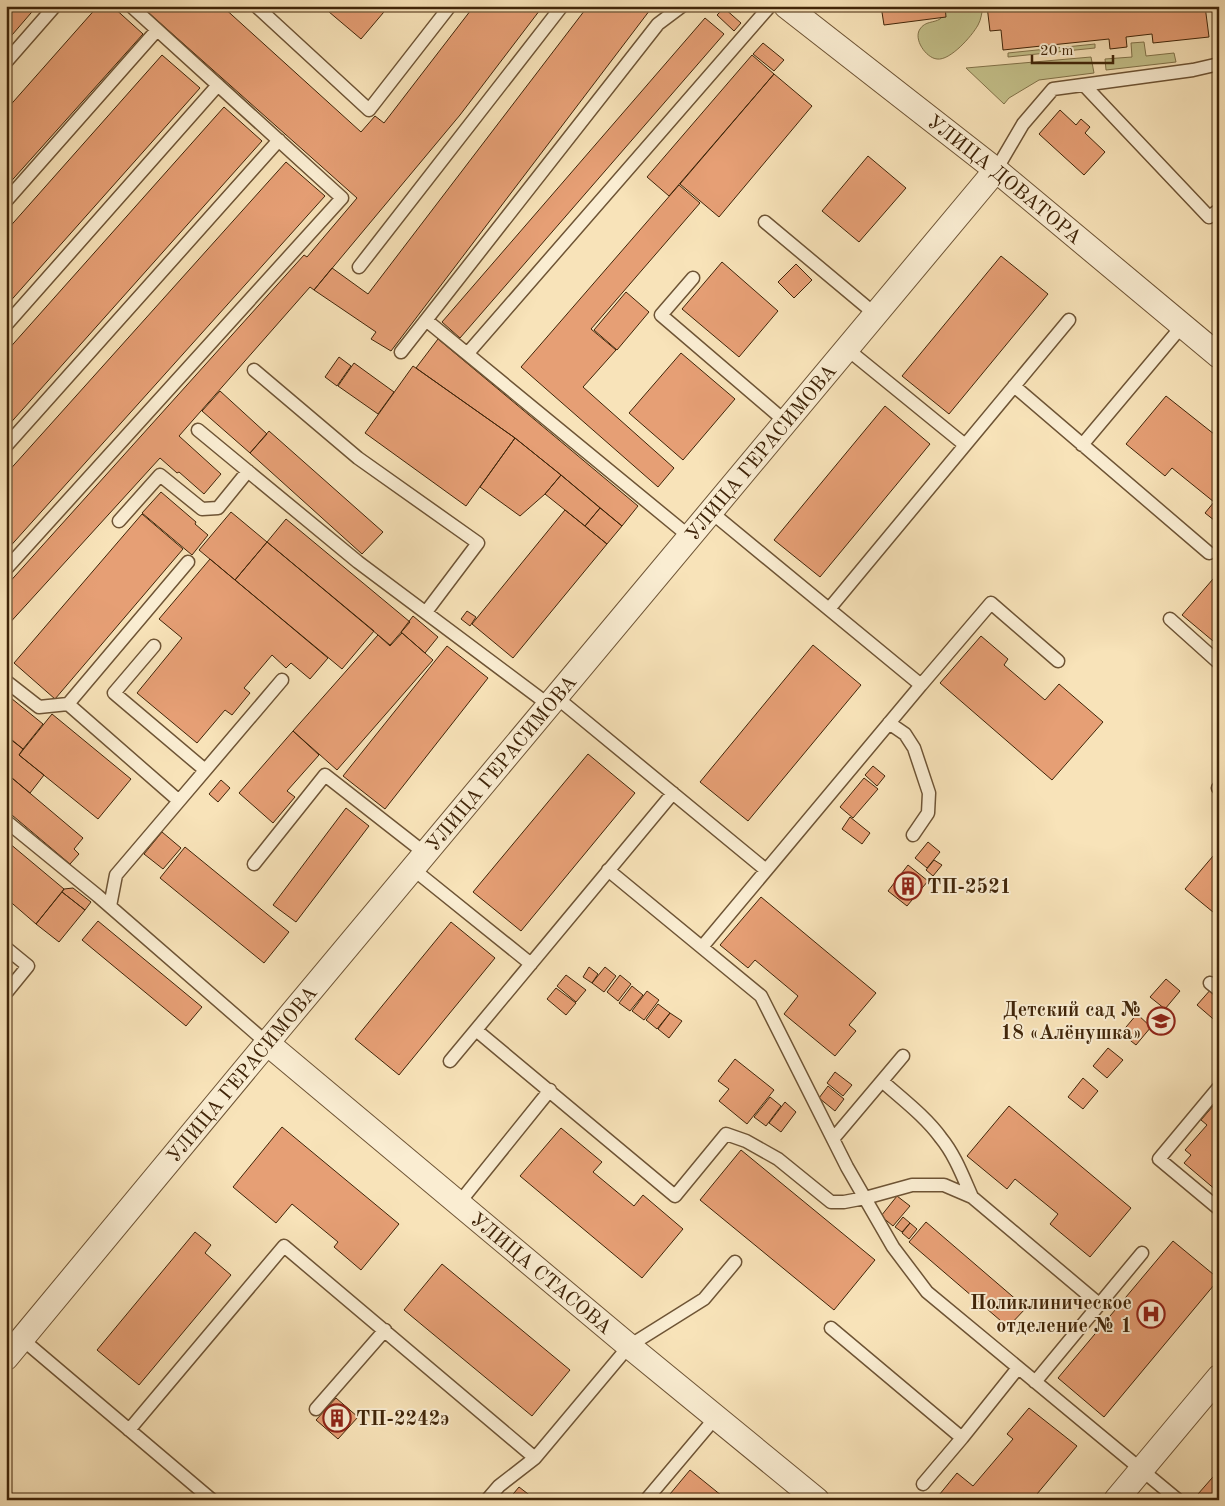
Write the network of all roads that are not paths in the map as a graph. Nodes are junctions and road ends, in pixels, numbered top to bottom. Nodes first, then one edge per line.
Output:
1 (54, 6) edge
2 (131, 6) edge
3 (256, 6) edge
4 (450, 6) edge
5 (562, 6) edge
6 (682, 6) edge
7 (770, 6) edge
8 (786, 6) edge
9 (157, 30) junction
10 (6, 62) edge
11 (1219, 64) edge
12 (218, 85) junction
13 (1084, 85) junction
14 (278, 140) junction
15 (996, 170) junction
16 (6, 201) edge
17 (1219, 210) edge
18 (765, 222) dead end
19 (359, 267) dead end
20 (693, 278) dead end
21 (875, 314) junction
22 (426, 320) junction
23 (1069, 320) dead end
24 (6, 324) edge
25 (1182, 326) junction
26 (847, 349) junction
27 (401, 352) dead end
28 (468, 353) junction
29 (1219, 356) edge
30 (254, 370) dead end
31 (1014, 386) junction
32 (786, 422) junction
33 (198, 430) dead end
34 (965, 445) junction
35 (1082, 445) junction
36 (6, 446) edge
37 (248, 471) junction
38 (711, 512) junction
39 (119, 520) dead end
40 (690, 537) junction
41 (1209, 553) dead end
42 (188, 562) dead end
43 (6, 569) edge
44 (829, 609) junction
45 (426, 612) junction
46 (1170, 619) dead end
47 (154, 646) dead end
48 (1058, 661) dead end
49 (1219, 663) edge
50 (282, 680) dead end
51 (7, 682) edge
52 (921, 685) junction
53 (553, 701) junction
54 (68, 704) junction
55 (889, 723) junction
56 (205, 770) junction
57 (673, 793) junction
58 (179, 801) junction
59 (6, 821) edge
60 (913, 835) dead end
61 (419, 861) junction
62 (254, 864) dead end
63 (608, 870) junction
64 (766, 870) junction
65 (110, 906) junction
66 (702, 947) junction
67 (6, 948) edge
68 (531, 964) junction
69 (6, 993) edge
70 (476, 1030) junction
71 (267, 1043) junction
72 (903, 1056) dead end
73 (450, 1061) dead end
74 (882, 1081) junction
75 (1219, 1087) edge
76 (550, 1090) junction
77 (833, 1139) junction
78 (972, 1197) junction
79 (865, 1198) junction
80 (458, 1203) junction
81 (1219, 1209) edge
82 (1142, 1253) dead end
83 (735, 1262) dead end
84 (1099, 1304) junction
85 (831, 1328) dead end
86 (385, 1330) junction
87 (22, 1339) junction
88 (629, 1346) junction
89 (6, 1358) edge
90 (1018, 1368) junction
91 (1219, 1376) edge
92 (1035, 1382) junction
93 (316, 1409) dead end
94 (716, 1417) junction
95 (130, 1430) junction
96 (962, 1438) junction
97 (535, 1458) junction
98 (1141, 1469) junction
99 (923, 1484) dead end
100 (212, 1500) edge
101 (488, 1500) edge
102 (646, 1500) edge
103 (817, 1500) edge
104 (1116, 1500) edge
105 (1178, 1500) edge

1 - 10 lane
2 - 9 lane
3 - 4 lane
5 - 19 lane
6 - 22 lane
7 - 28 lane
8 - 15 street, УЛИЦА ДОВАТОРА
9 - 12 lane
9 - 16 lane
11 - 13 lane
12 - 14 lane
12 - 24 lane
13 - 15 lane
13 - 17 lane
14 - 36 lane
14 - 43 lane
15 - 21 street, УЛИЦА ГЕРАСИМОВА
15 - 25 street, УЛИЦА ДОВАТОРА
18 - 21 lane
20 - 32 lane
21 - 26 street, УЛИЦА ГЕРАСИМОВА
22 - 27 lane
22 - 28 lane
23 - 31 lane
25 - 29 street, УЛИЦА ДОВАТОРА
25 - 35 lane
26 - 32 street, УЛИЦА ГЕРАСИМОВА
26 - 34 lane
28 - 40 lane
30 - 45 lane
31 - 34 lane
31 - 35 lane
32 - 38 street, УЛИЦА ГЕРАСИМОВА
33 - 37 lane
34 - 44 lane
35 - 41 lane
37 - 39 lane
37 - 45 lane
38 - 40 street, УЛИЦА ГЕРАСИМОВА
38 - 44 lane
40 - 53 street, УЛИЦА ГЕРАСИМОВА
42 - 54 lane
44 - 52 lane
45 - 53 lane
46 - 49 lane
47 - 56 lane
48 - 52 lane
50 - 56 lane
51 - 54 lane
52 - 55 lane
53 - 57 lane
53 - 61 street, УЛИЦА ГЕРАСИМОВА
54 - 58 lane
55 - 60 lane
55 - 64 lane
56 - 58 lane
57 - 63 lane
57 - 64 lane
58 - 65 lane
59 - 65 lane
61 - 62 lane
61 - 68 lane
61 - 71 street, УЛИЦА ГЕРАСИМОВА
63 - 66 lane
63 - 68 lane
64 - 66 lane
65 - 71 lane
66 - 77 lane
67 - 69 lane
68 - 70 lane
70 - 73 lane
70 - 76 lane
71 - 80 street, УЛИЦА СТАСОВА
71 - 87 street, УЛИЦА ГЕРАСИМОВА
72 - 74 lane
74 - 77 lane
74 - 78 lane
75 - 81 lane
76 - 79 lane
76 - 80 lane
77 - 79 lane
78 - 79 lane
78 - 84 lane
79 - 90 lane
80 - 88 street, УЛИЦА СТАСОВА
82 - 84 lane
83 - 88 lane
84 - 92 lane
85 - 96 lane
86 - 93 lane
86 - 95 lane
86 - 97 lane
87 - 89 street, УЛИЦА ГЕРАСИМОВА
87 - 95 lane
88 - 94 street, УЛИЦА СТАСОВА
88 - 97 lane
90 - 92 lane
90 - 96 lane
91 - 98 street
92 - 98 lane
94 - 102 lane
94 - 103 street, УЛИЦА СТАСОВА
95 - 100 lane
96 - 99 lane
97 - 101 lane
98 - 104 street
98 - 105 lane

